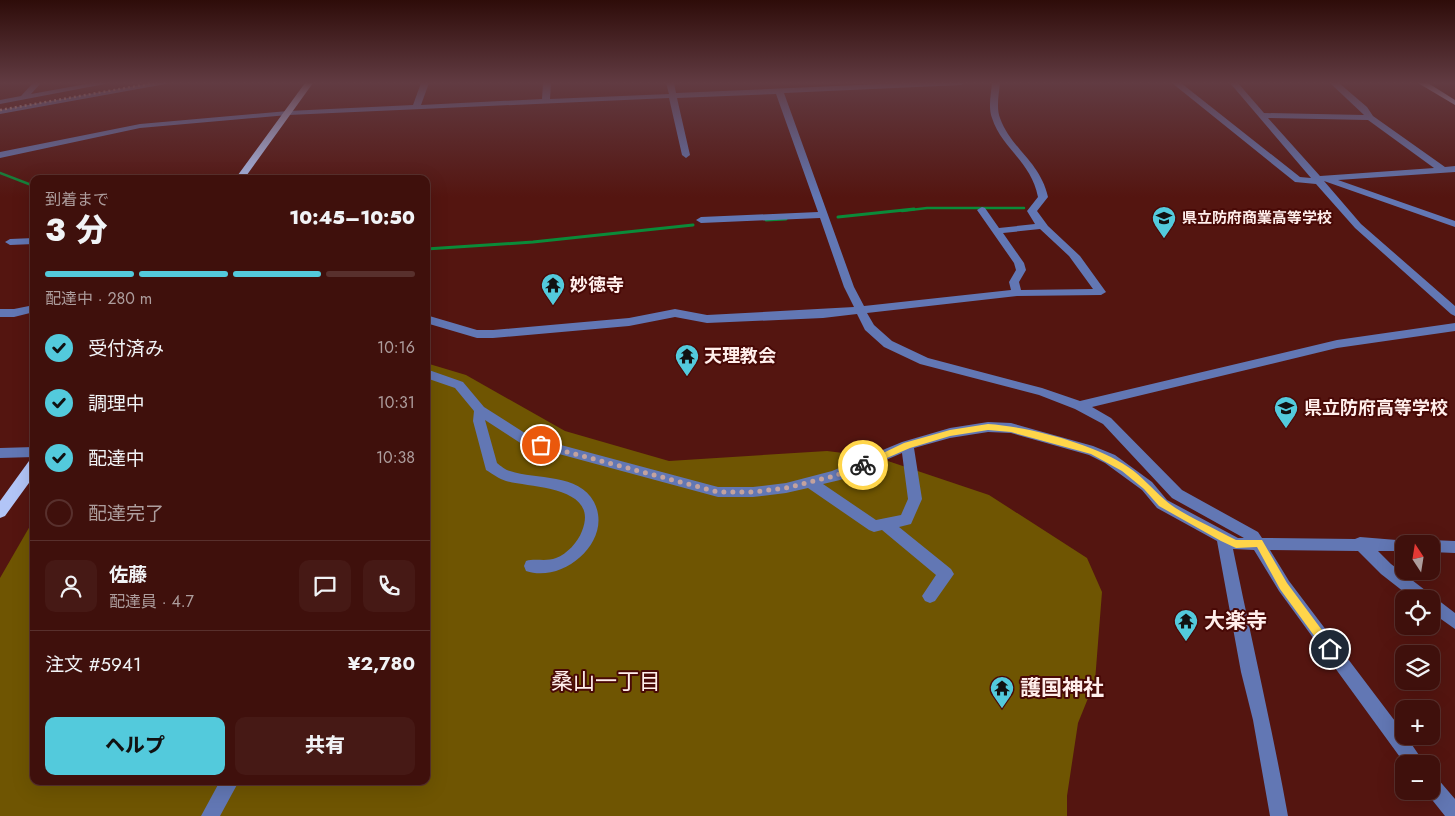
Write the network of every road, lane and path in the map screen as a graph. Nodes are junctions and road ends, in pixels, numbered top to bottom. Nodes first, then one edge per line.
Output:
1 (196, 121) edge
2 (282, 121) edge
3 (678, 121) edge
4 (790, 121) edge
5 (998, 121) edge
6 (1224, 121) edge
7 (1267, 121) edge
8 (1374, 121) edge
9 (0, 155) edge
10 (686, 156) dead end
11 (1455, 169) edge
12 (1443, 170) junction
13 (242, 175) edge
14 (1320, 180) junction
15 (982, 210) dead end
16 (823, 215) junction
17 (701, 220) dead end
18 (1455, 224) edge
19 (1042, 226) junction
20 (997, 231) junction
21 (30, 241) edge
22 (10, 242) dead end
23 (1017, 293) junction
24 (30, 309) edge
25 (858, 310) junction
26 (1455, 312) edge
27 (0, 313) edge
28 (430, 320) edge
29 (1455, 327) edge
30 (430, 374) edge
31 (1079, 406) junction
32 (480, 410) junction
33 (907, 445) junction
34 (30, 452) edge
35 (0, 453) edge
36 (30, 471) edge
37 (809, 482) junction
38 (0, 512) edge
39 (886, 525) junction
40 (1224, 539) junction
41 (1259, 543) junction
42 (1360, 543) junction
43 (1395, 545) edge
44 (1440, 546) edge
45 (1455, 547) edge
46 (530, 566) dead end
47 (1414, 590) edge
48 (930, 596) dead end
49 (1440, 610) edge
50 (1455, 622) edge
51 (1409, 755) edge
52 (228, 785) edge
53 (1440, 795) edge
54 (1455, 813) edge
55 (210, 816) edge
56 (1279, 816) edge

1 - 9 street
2 - 13 main road
3 - 10 street
4 - 16 street
5 - 19 street
6 - 14 street
7 - 14 street
8 - 12 street
11 - 12 street
12 - 14 street
14 - 18 street
14 - 26 street
15 - 20 street
16 - 17 street
16 - 25 street
19 - 20 street
19 - 23 street
20 - 23 street
21 - 22 street
23 - 25 street
24 - 27 street
25 - 28 street
25 - 31 street
29 - 31 street
30 - 32 street
31 - 41 street
32 - 37 street
32 - 46 street
33 - 37 street
33 - 39 street
33 - 40 street
34 - 35 street
36 - 38 main road
37 - 39 street
39 - 48 street
40 - 41 street
40 - 56 street
41 - 42 street
41 - 51 street
42 - 43 street
42 - 47 street
44 - 45 street
49 - 50 street
52 - 55 street
53 - 54 street

